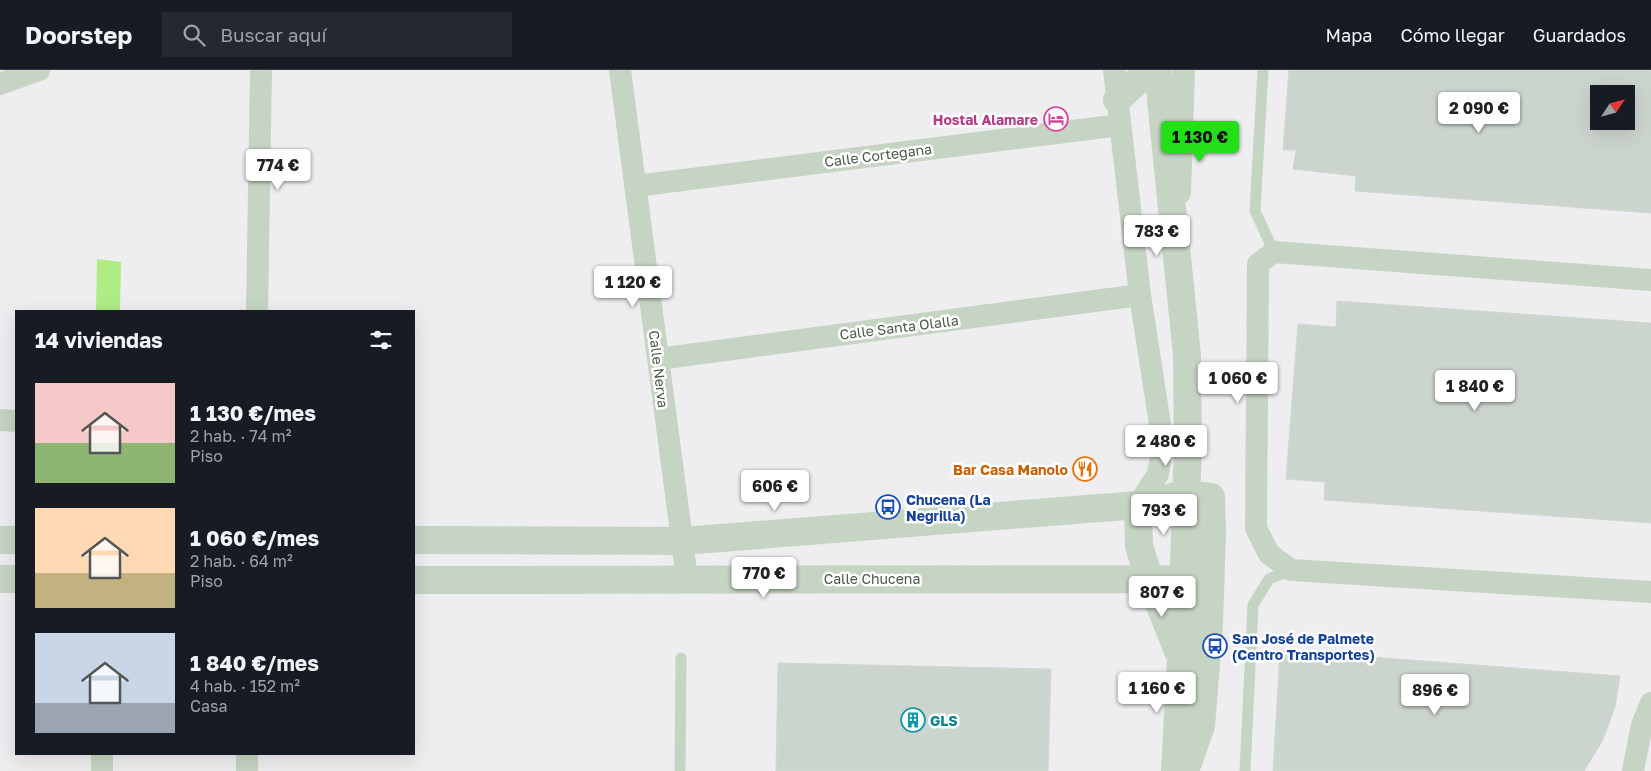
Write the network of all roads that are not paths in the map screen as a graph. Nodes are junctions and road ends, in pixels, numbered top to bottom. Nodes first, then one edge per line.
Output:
1 (39, 70) edge
2 (262, 70) edge
3 (620, 70) edge
4 (1114, 70) edge
5 (1150, 70) edge
6 (1158, 70) edge
7 (1184, 70) edge
8 (1263, 70) edge
9 (0, 84) edge
10 (1118, 112) junction
11 (635, 186) junction
12 (1274, 252) junction
13 (1178, 256) junction
14 (1651, 280) edge
15 (1140, 295) junction
16 (257, 310) edge
17 (658, 358) junction
18 (0, 420) edge
19 (15, 421) edge
20 (1186, 494) junction
21 (1138, 505) junction
22 (0, 540) edge
23 (15, 540) edge
24 (415, 540) edge
25 (682, 541) junction
26 (1291, 570) junction
27 (688, 578) junction
28 (1149, 578) junction
29 (1197, 579) junction
30 (0, 580) edge
31 (15, 580) edge
32 (415, 580) edge
33 (1651, 592) edge
34 (681, 658) dead end
35 (1182, 659) junction
36 (1651, 703) edge
37 (102, 755) edge
38 (247, 755) edge
39 (1651, 761) edge
40 (102, 771) edge
41 (247, 771) edge
42 (680, 771) edge
43 (1175, 771) edge
44 (1185, 771) edge
45 (1245, 771) edge
46 (1632, 771) edge
47 (1641, 771) edge

1 - 9 street
2 - 16 street
3 - 11 street, Calle Nerva
4 - 10 street
5 - 10 street
6 - 13 street
7 - 13 street
8 - 12 lane
10 - 11 street, Calle Cortegana
10 - 15 street
11 - 17 street, Calle Nerva
12 - 14 street
12 - 26 street
13 - 20 street
15 - 17 street, Calle Santa Olalla
15 - 21 street
17 - 25 street, Calle Nerva
18 - 19 street
20 - 21 street
20 - 29 street
21 - 25 street
21 - 28 street
22 - 23 street
24 - 25 street
25 - 27 street, Calle Nerva
26 - 33 street
26 - 45 lane
27 - 28 street, Calle Chucena
27 - 32 street, Calle Chucena
28 - 29 street, Calle Chucena
28 - 35 street
29 - 35 street
29 - 44 street
30 - 31 street
34 - 42 lane
35 - 43 street
36 - 46 street
37 - 40 street
38 - 41 street
39 - 47 street

